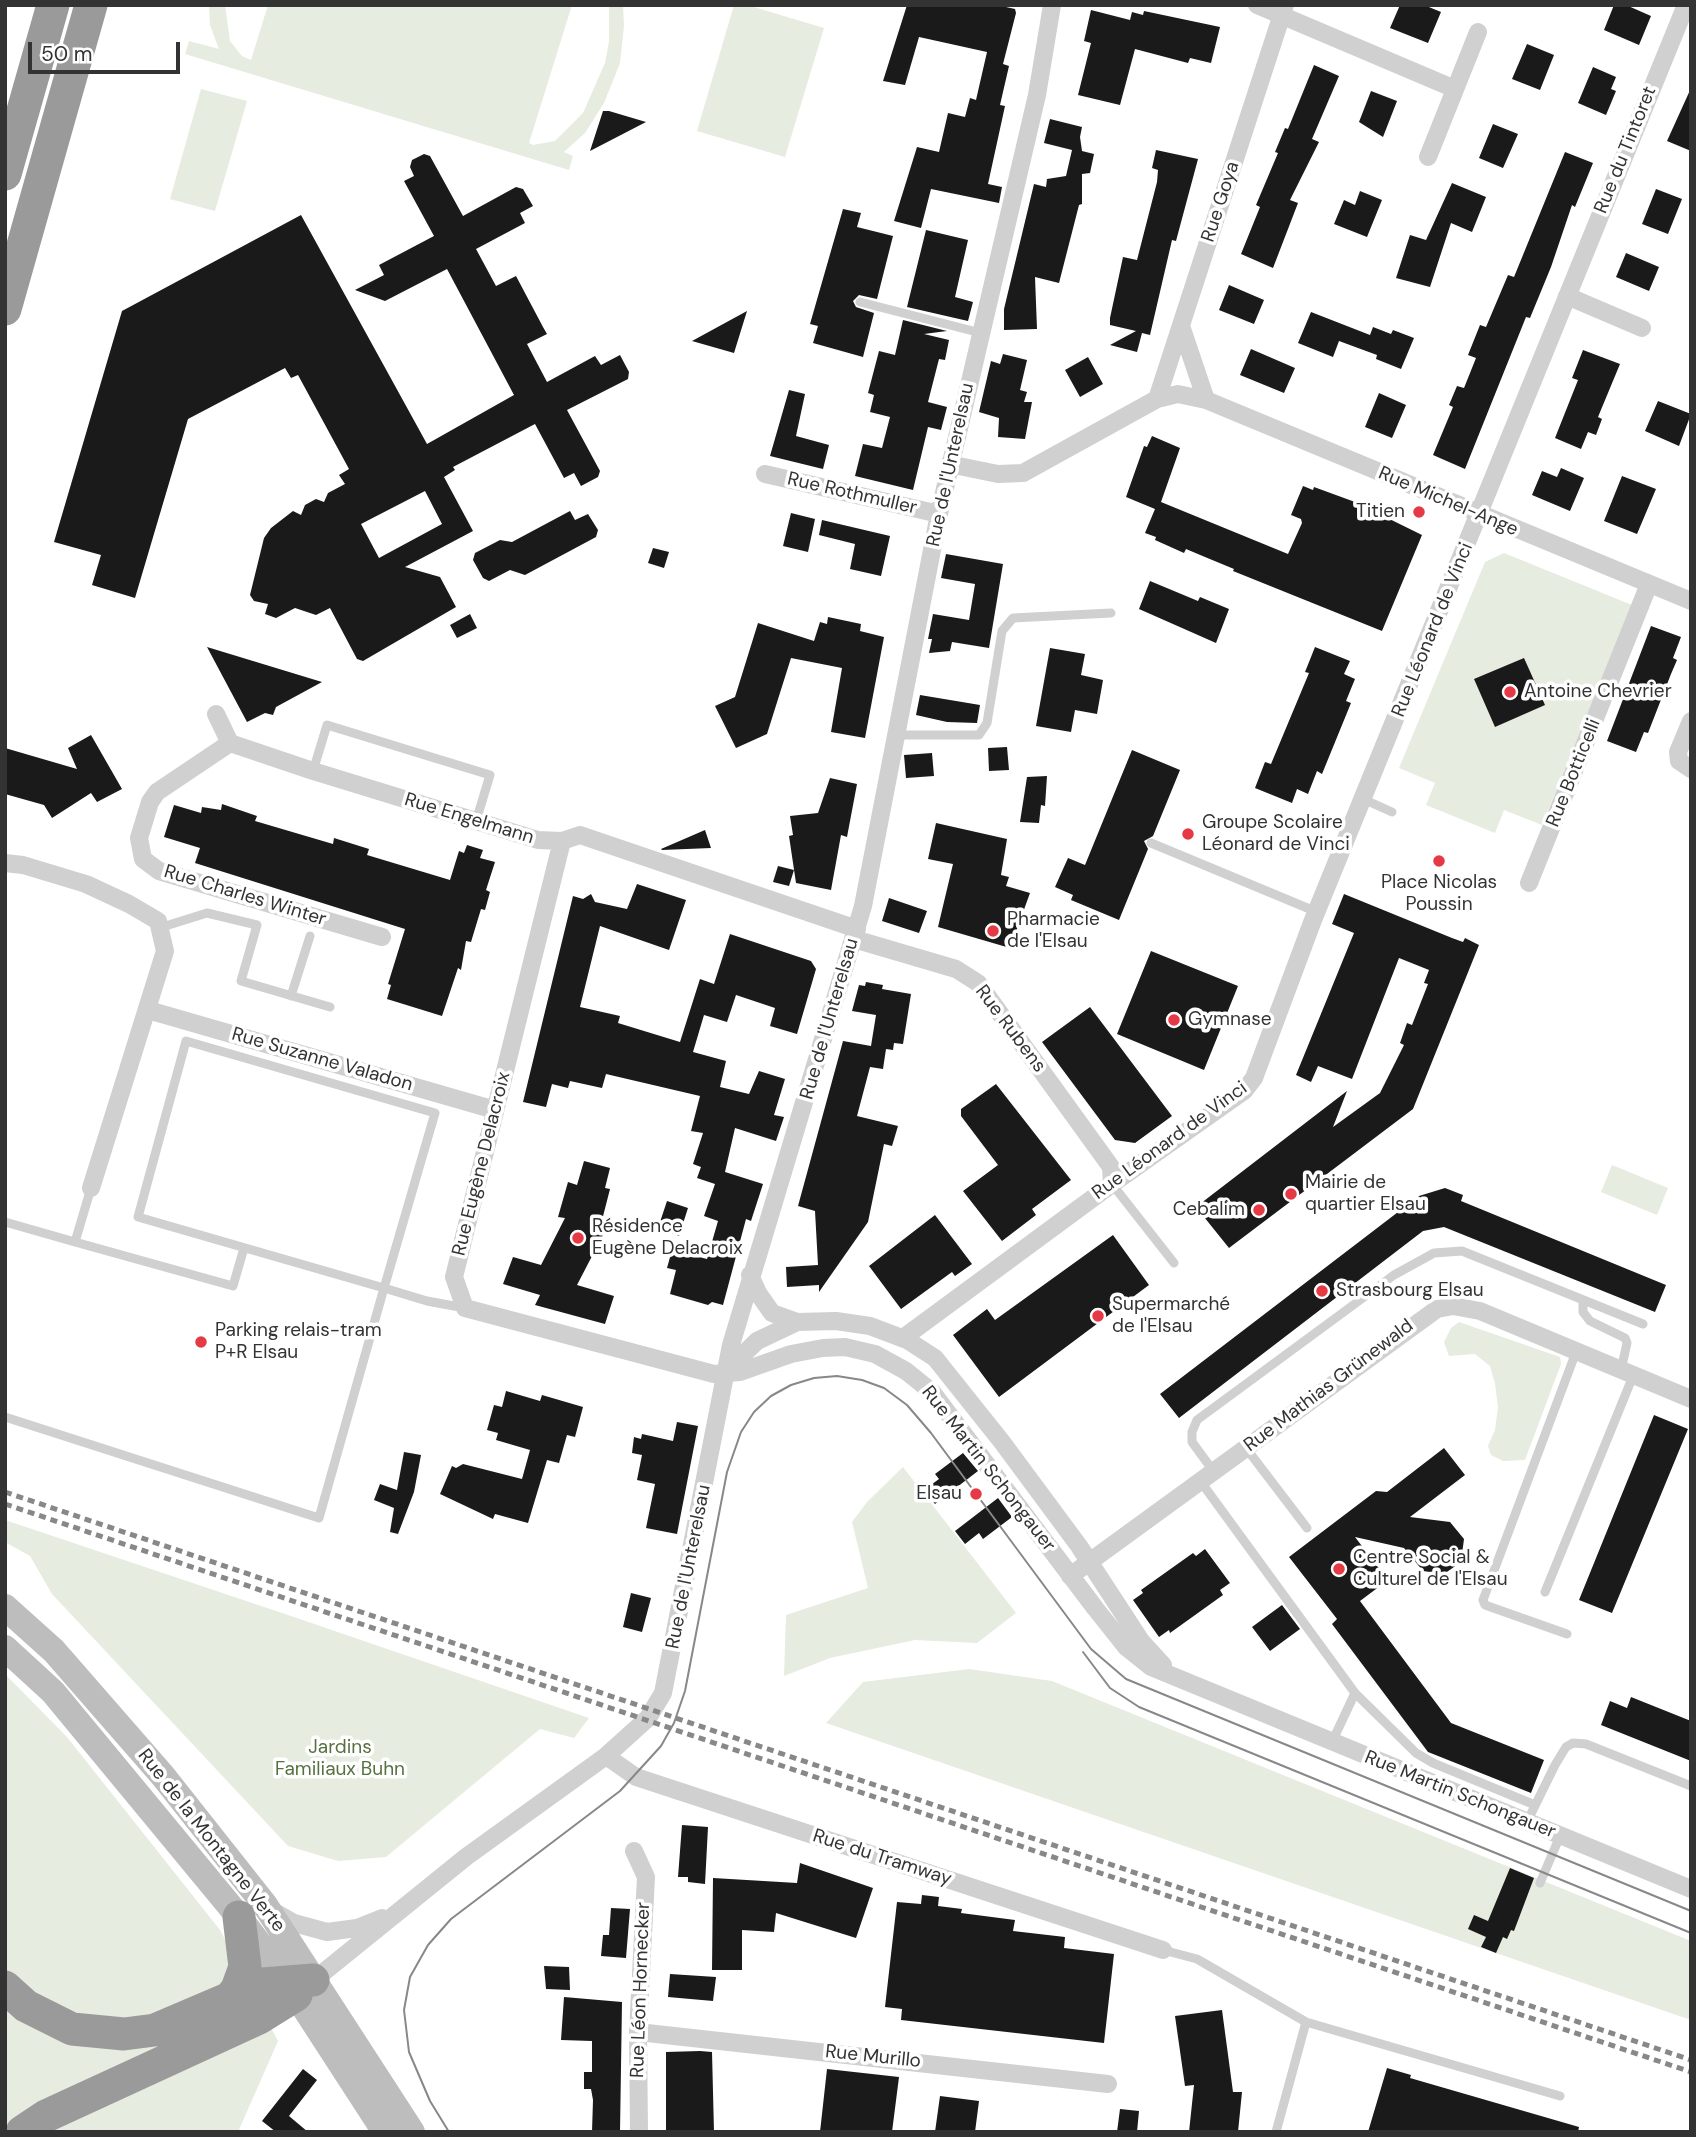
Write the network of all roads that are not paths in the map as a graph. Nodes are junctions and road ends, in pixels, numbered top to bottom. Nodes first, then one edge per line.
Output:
1 (53, 5) edge
2 (90, 5) edge
3 (1052, 5) edge
4 (1257, 5) edge
5 (1686, 5) edge
6 (1282, 11) edge
7 (1478, 32) dead end
8 (1455, 89) junction
9 (1428, 157) dead end
10 (5, 174) edge
11 (1567, 296) junction
12 (860, 302) dead end
13 (5, 309) edge
14 (1181, 326) junction
15 (1642, 328) dead end
16 (981, 332) junction
17 (1157, 398) junction
18 (1206, 400) junction
19 (949, 464) junction
20 (765, 474) dead end
21 (939, 514) junction
22 (1480, 516) junction
23 (1649, 584) junction
24 (1691, 601) edge
25 (1111, 613) dead end
26 (216, 715) dead end
27 (1691, 721) edge
28 (894, 735) junction
29 (230, 743) junction
30 (1691, 769) edge
31 (313, 771) junction
32 (1363, 799) junction
33 (1392, 812) dead end
34 (476, 821) junction
35 (562, 841) junction
36 (1151, 843) dead end
37 (5, 863) edge
38 (1528, 883) dead end
39 (1317, 912) junction
40 (159, 928) junction
41 (856, 934) junction
42 (310, 936) dead end
43 (382, 937) dead end
44 (291, 996) junction
45 (330, 1007) dead end
46 (148, 1010) junction
47 (495, 1110) junction
48 (1112, 1184) junction
49 (91, 1188) joint
50 (5, 1222) edge
51 (75, 1242) junction
52 (244, 1248) junction
53 (1174, 1263) dead end
54 (750, 1275) junction
55 (384, 1288) junction
56 (1583, 1300) junction
57 (465, 1308) junction
58 (797, 1322) junction
59 (1643, 1324) dead end
60 (902, 1338) junction
61 (1576, 1352) junction
62 (724, 1373) junction
63 (1627, 1373) junction
64 (1691, 1399) edge
65 (5, 1418) edge
66 (1246, 1448) junction
67 (1207, 1477) junction
68 (1307, 1528) dead end
69 (1090, 1563) junction
70 (1070, 1576) junction
71 (1545, 1592) dead end
72 (5, 1607) edge
73 (1567, 1634) dead end
74 (5, 1648) edge
75 (1190, 1684) junction
76 (1355, 1693) junction
77 (1332, 1742) junction
78 (606, 1756) junction
79 (1691, 1786) edge
80 (1535, 1805) junction
81 (1527, 1822) junction
82 (1560, 1836) junction
83 (635, 1852) dead end
84 (1540, 1883) dead end
85 (1691, 1889) edge
86 (400, 1909) junction
87 (252, 1911) junction
88 (1163, 1950) joint
89 (299, 1985) junction
90 (5, 1987) edge
91 (229, 1998) junction
92 (1306, 2022) junction
93 (638, 2032) junction
94 (1108, 2084) dead end
95 (1560, 2096) dead end
96 (22, 2132) edge
97 (385, 2132) edge
98 (412, 2132) edge
99 (639, 2132) edge
100 (1276, 2132) edge

1 - 10 highway
2 - 13 highway
3 - 16 street, Rue de l'Unterelsau
4 - 6 street
5 - 11 street, Rue du Tintoret
6 - 8 street
6 - 14 street, Rue Goya
7 - 8 street
8 - 9 street
11 - 15 street
11 - 22 street, Rue du Tintoret
12 - 16 lane
14 - 17 street, Rue Goya
14 - 18 street
16 - 19 street, Rue de l'Unterelsau
17 - 18 street, Rue Michel-Ange
17 - 19 street, Rue Michel-Ange
18 - 22 street, Rue Michel-Ange
19 - 21 street, Rue de l'Unterelsau
20 - 21 street, Rue Rothmuller
21 - 28 street, Rue de l'Unterelsau
22 - 23 street, Rue Michel-Ange
22 - 32 street, Rue Léonard de Vinci
23 - 24 street, Rue Michel-Ange
23 - 38 street, Rue Botticelli
25 - 28 lane
26 - 29 street
27 - 30 street
28 - 41 street, Rue de l'Unterelsau
29 - 31 street, Rue Engelmann
29 - 43 street, Rue Charles Winter
31 - 34 street, Rue Engelmann
31 - 34 lane
32 - 33 lane
32 - 39 street, Rue Léonard de Vinci
34 - 35 street, Rue Engelmann
35 - 41 street, Rue Engelmann
35 - 47 street, Rue Eugène Delacroix
36 - 39 lane
37 - 40 street
39 - 48 street, Rue Léonard de Vinci
40 - 44 lane
40 - 46 street
41 - 48 street, Rue Rubens
41 - 54 street, Rue de l'Unterelsau
42 - 44 lane
44 - 45 lane
46 - 47 street, Rue Suzanne Valadon
46 - 49 street
47 - 57 street, Rue Eugène Delacroix
48 - 53 lane
48 - 60 street, Rue Léonard de Vinci
49 - 51 lane
50 - 51 lane
51 - 52 lane
52 - 55 lane
52 - 55 lane
54 - 58 street
54 - 62 street, Rue de l'Unterelsau
55 - 57 lane
55 - 65 lane
56 - 59 lane
56 - 63 lane
56 - 67 lane
57 - 62 street
58 - 60 street, Rue Martin Schongauer
58 - 62 street, Rue Martin Schongauer
60 - 69 street, Rue Martin Schongauer
61 - 63 street, Rue Mathias Grünewald
61 - 66 street, Rue Mathias Grünewald
61 - 73 lane
62 - 70 street, Rue Martin Schongauer
62 - 78 street, Rue de l'Unterelsau
63 - 64 street, Rue Mathias Grünewald
63 - 71 lane
66 - 67 street, Rue Mathias Grünewald
66 - 68 lane
67 - 69 street, Rue Mathias Grünewald
67 - 76 lane
69 - 70 street, Rue Mathias Grünewald
69 - 75 street, Rue Martin Schongauer
70 - 75 street, Rue Martin Schongauer
72 - 87 main road, Rue de la Montagne Verte
74 - 87 main road, Rue de la Montagne Verte
75 - 77 street, Rue Martin Schongauer
76 - 77 lane
76 - 80 lane
77 - 81 street, Rue Martin Schongauer
78 - 86 street, Rue de l'Unterelsau
78 - 88 street, Rue du Tramway
79 - 80 lane
80 - 81 lane
81 - 82 street, Rue Martin Schongauer
82 - 84 lane
82 - 85 street, Rue Martin Schongauer
83 - 93 street, Rue Léon Hornecker
86 - 87 street, Rue de l'Unterelsau
86 - 89 street, Rue de l'Unterelsau
87 - 89 main road, Rue de la Montagne Verte
87 - 91 highway
88 - 92 lane
89 - 91 highway
89 - 96 highway
89 - 97 main road, Rue de la Montagne Verte
89 - 98 main road, Rue de la Montagne Verte
90 - 91 highway
92 - 95 lane
92 - 100 lane
93 - 94 street, Rue Murillo
93 - 99 street, Rue Léon Hornecker

